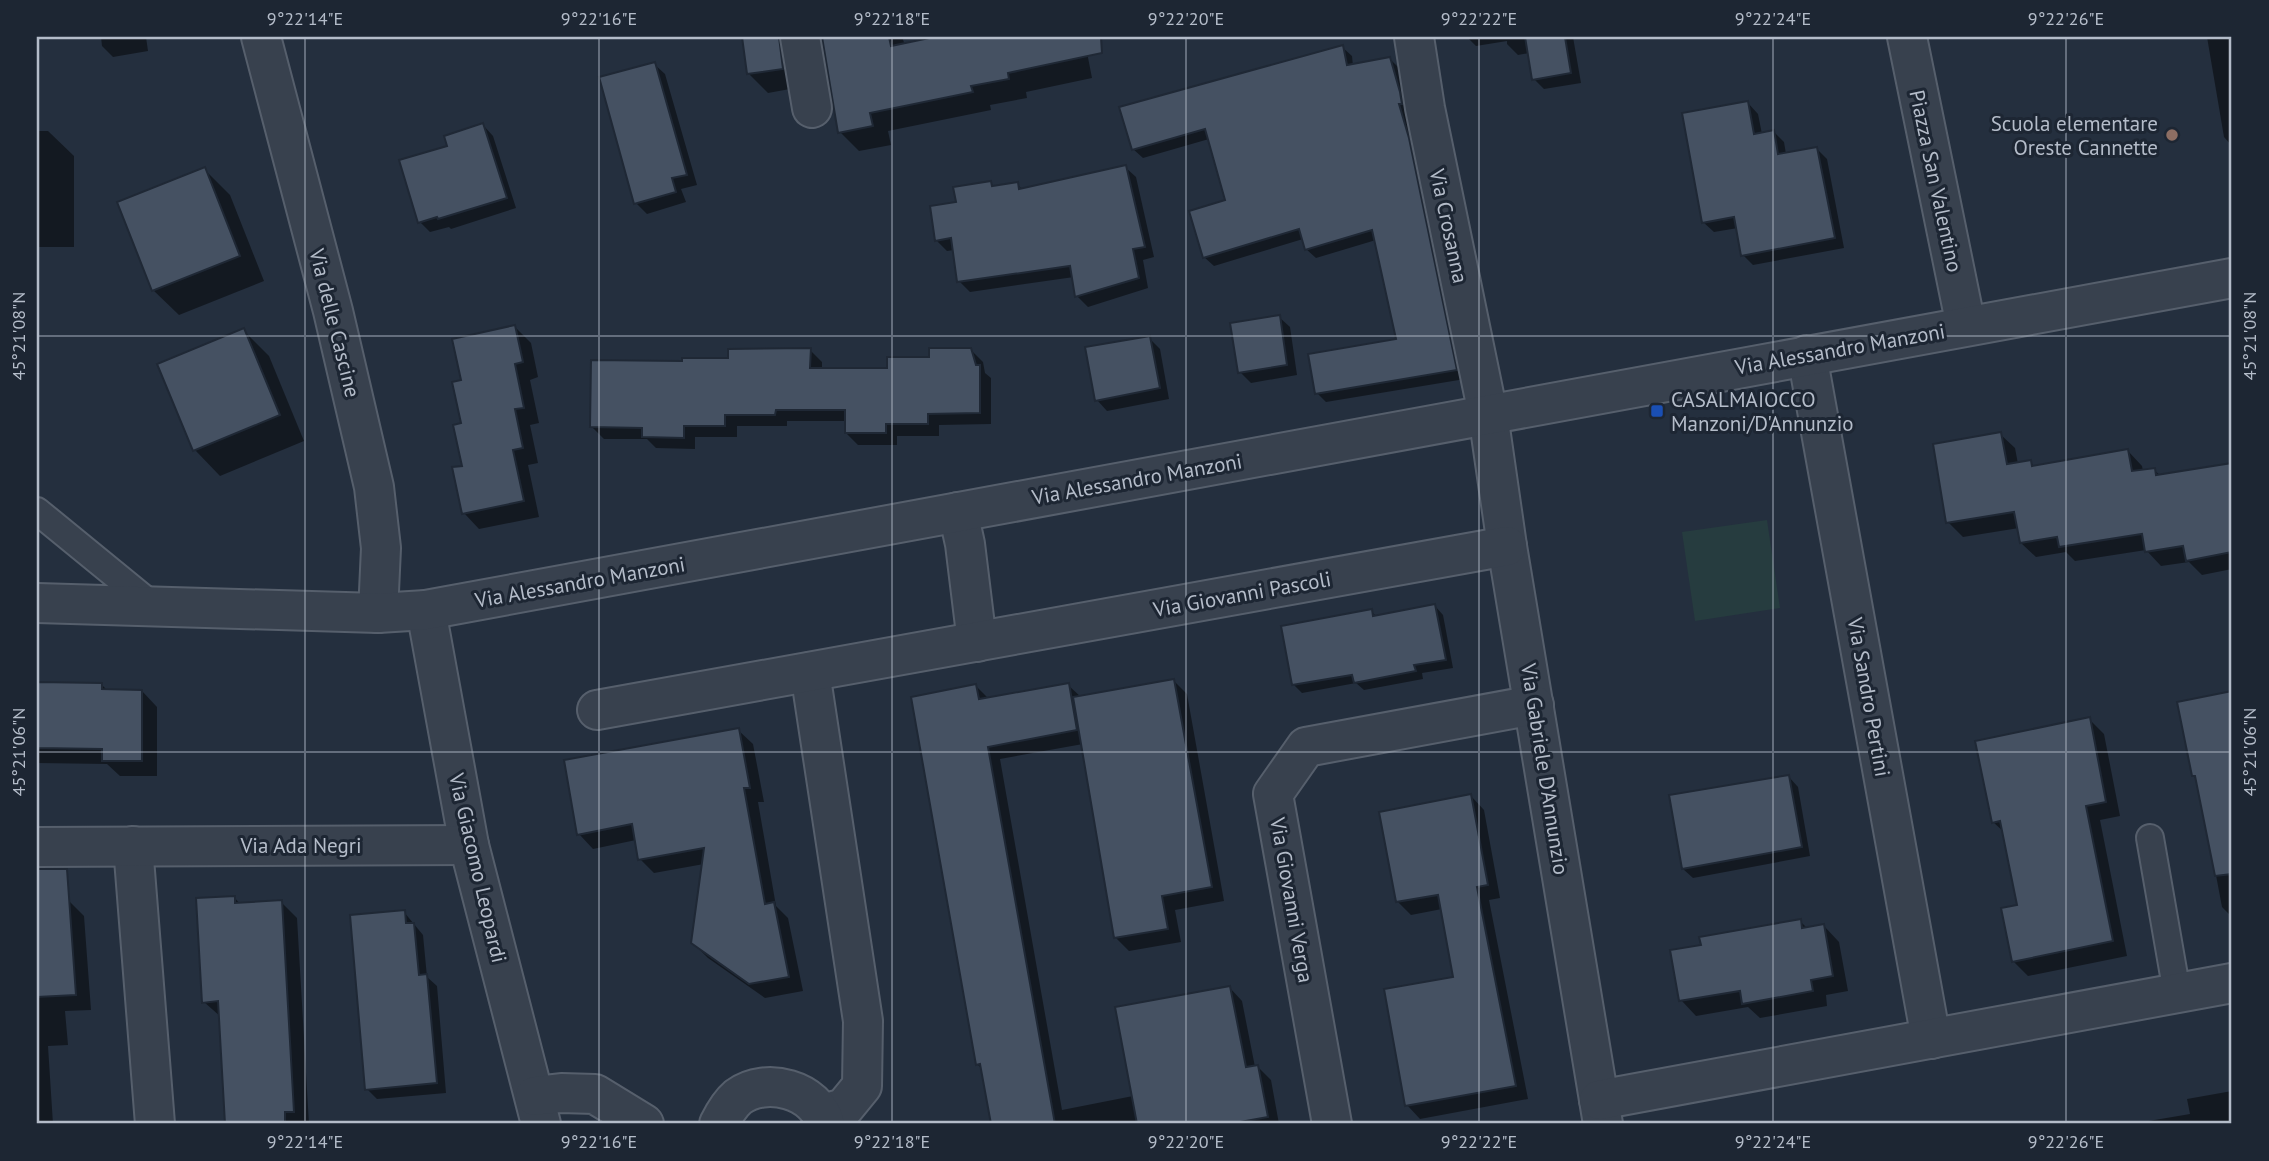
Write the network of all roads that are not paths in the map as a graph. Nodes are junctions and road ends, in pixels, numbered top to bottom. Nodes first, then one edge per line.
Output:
1 (261, 37) edge
2 (800, 37) edge
3 (1413, 37) edge
4 (1907, 37) edge
5 (813, 108) dead end
6 (2232, 278) edge
7 (1966, 326) junction
8 (1807, 355) junction
9 (1488, 414) junction
10 (37, 510) edge
11 (958, 512) junction
12 (1507, 546) junction
13 (37, 603) edge
14 (152, 605) junction
15 (426, 610) junction
16 (378, 613) junction
17 (977, 642) junction
18 (810, 672) junction
19 (1534, 705) junction
20 (597, 710) dead end
21 (2150, 838) dead end
22 (469, 845) junction
23 (133, 846) junction
24 (37, 847) edge
25 (2232, 983) edge
26 (2177, 993) junction
27 (1931, 1039) junction
28 (538, 1110) edge
29 (1601, 1112) edge
30 (824, 1119) edge
31 (155, 1124) edge
32 (644, 1124) edge
33 (719, 1124) edge
34 (1332, 1124) edge

1 - 16 street, Via delle Cascine
2 - 5 street
3 - 9 street, Via Crosanna
4 - 7 street, Piazza San Valentino
6 - 7 street, Via Alessandro Manzoni
7 - 8 street, Via Alessandro Manzoni
8 - 9 street, Via Alessandro Manzoni
8 - 27 street, Via Sandro Pertini
9 - 11 street, Via Alessandro Manzoni
9 - 12 street, Via Gabriele D'Annunzio
10 - 14 lane
11 - 15 street, Via Alessandro Manzoni
11 - 17 street
12 - 17 street, Via Giovanni Pascoli
12 - 19 street, Via Gabriele D'Annunzio
13 - 14 street, Via Alessandro Manzoni
14 - 16 street, Via Alessandro Manzoni
15 - 16 street, Via Alessandro Manzoni
15 - 22 street, Via Giacomo Leopardi
17 - 18 street, Via Giovanni Pascoli
18 - 20 street, Via Giovanni Pascoli
18 - 30 street
19 - 29 street, Via Gabriele D'Annunzio
19 - 34 street, Via Giovanni Verga
21 - 26 lane
22 - 23 street, Via Ada Negri
22 - 28 street, Via Giacomo Leopardi
23 - 24 street, Via Ada Negri
23 - 31 street
25 - 26 street
26 - 27 street
27 - 29 street
28 - 32 street
30 - 33 street

